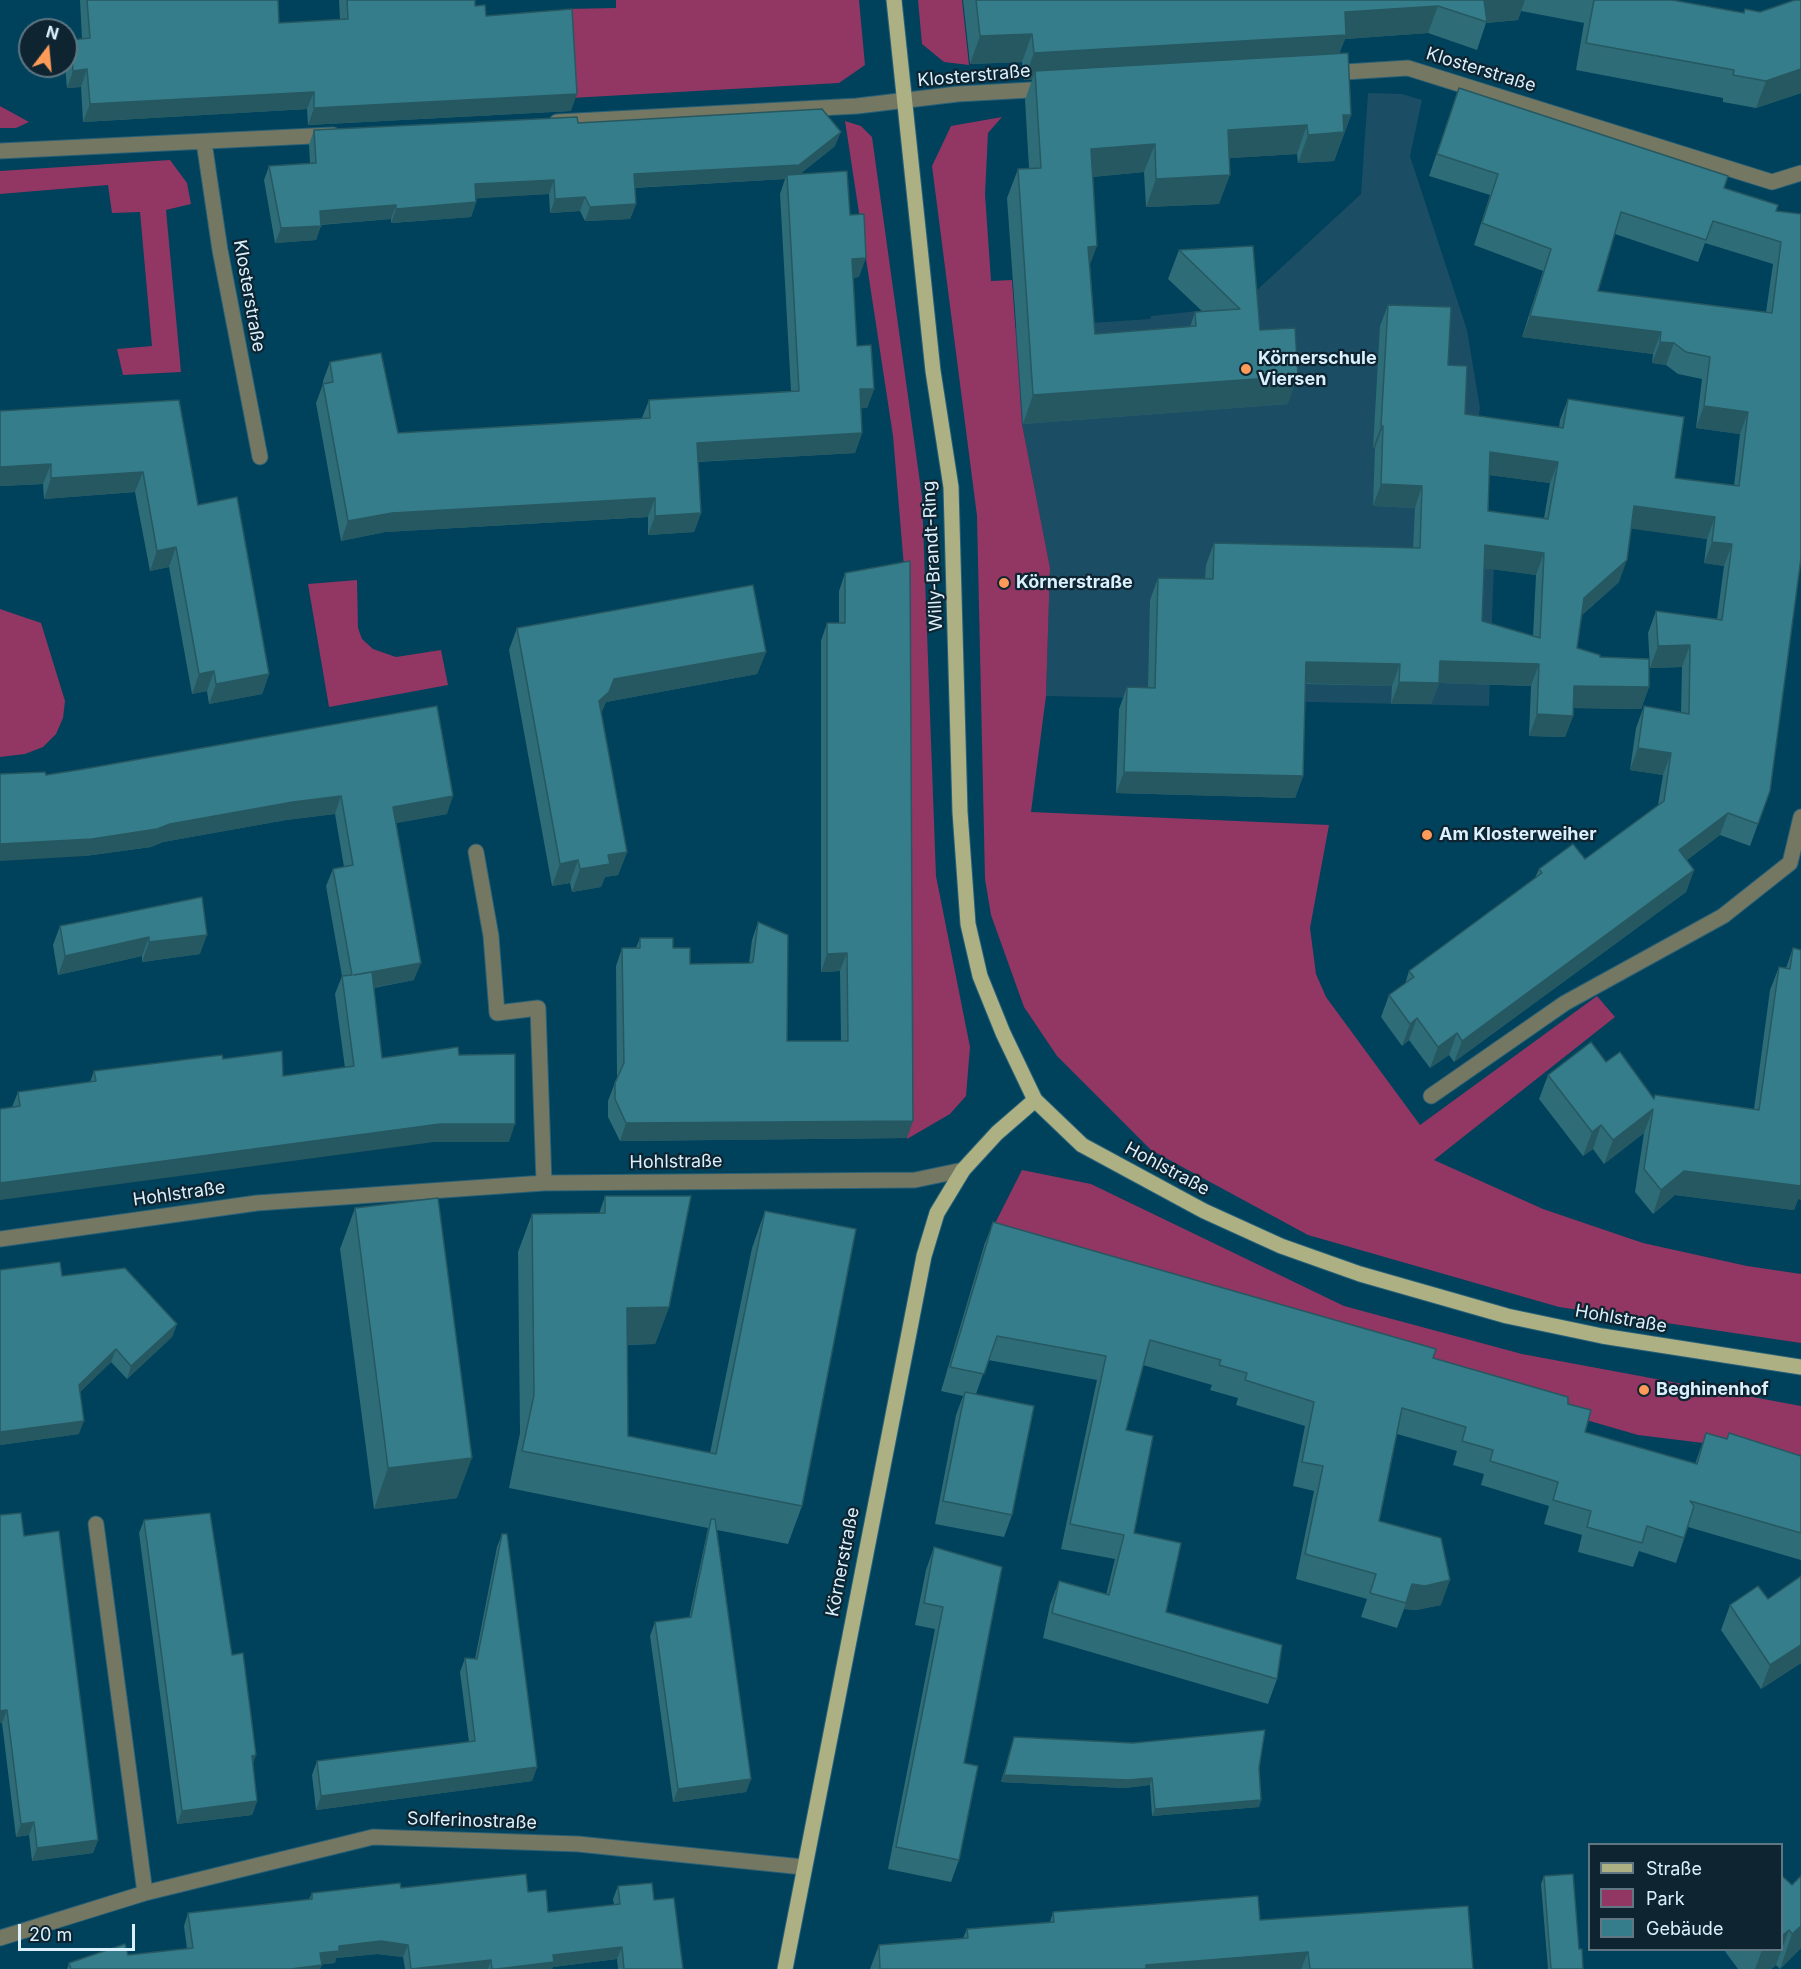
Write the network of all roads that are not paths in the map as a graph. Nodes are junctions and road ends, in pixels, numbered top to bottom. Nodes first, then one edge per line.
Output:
1 (894, 0) edge
2 (1314, 74) edge
3 (1065, 88) edge
4 (905, 101) junction
5 (536, 123) edge
6 (346, 134) edge
7 (204, 142) junction
8 (0, 151) edge
9 (1801, 173) edge
10 (260, 457) dead end
11 (1801, 817) edge
12 (476, 852) dead end
13 (1431, 1096) dead end
14 (1035, 1100) junction
15 (963, 1170) junction
16 (544, 1183) junction
17 (0, 1239) edge
18 (1801, 1368) edge
19 (96, 1524) dead end
20 (803, 1867) junction
21 (145, 1893) junction
22 (0, 1938) edge
23 (784, 1969) edge

1 - 4 main road, Willy-Brandt-Ring
2 - 9 street, Klosterstraße
3 - 4 street, Klosterstraße
4 - 5 street, Klosterstraße
4 - 14 main road, Willy-Brandt-Ring
6 - 7 street
7 - 8 street
7 - 10 street, Klosterstraße
11 - 13 street
12 - 16 street
14 - 15 main road
14 - 18 main road, Hohlstraße
15 - 16 street, Hohlstraße
15 - 20 main road, Körnerstraße
16 - 17 street, Hohlstraße
19 - 21 street
20 - 21 street, Solferinostraße
20 - 23 main road, Körnerstraße
21 - 22 street, Solferinostraße

